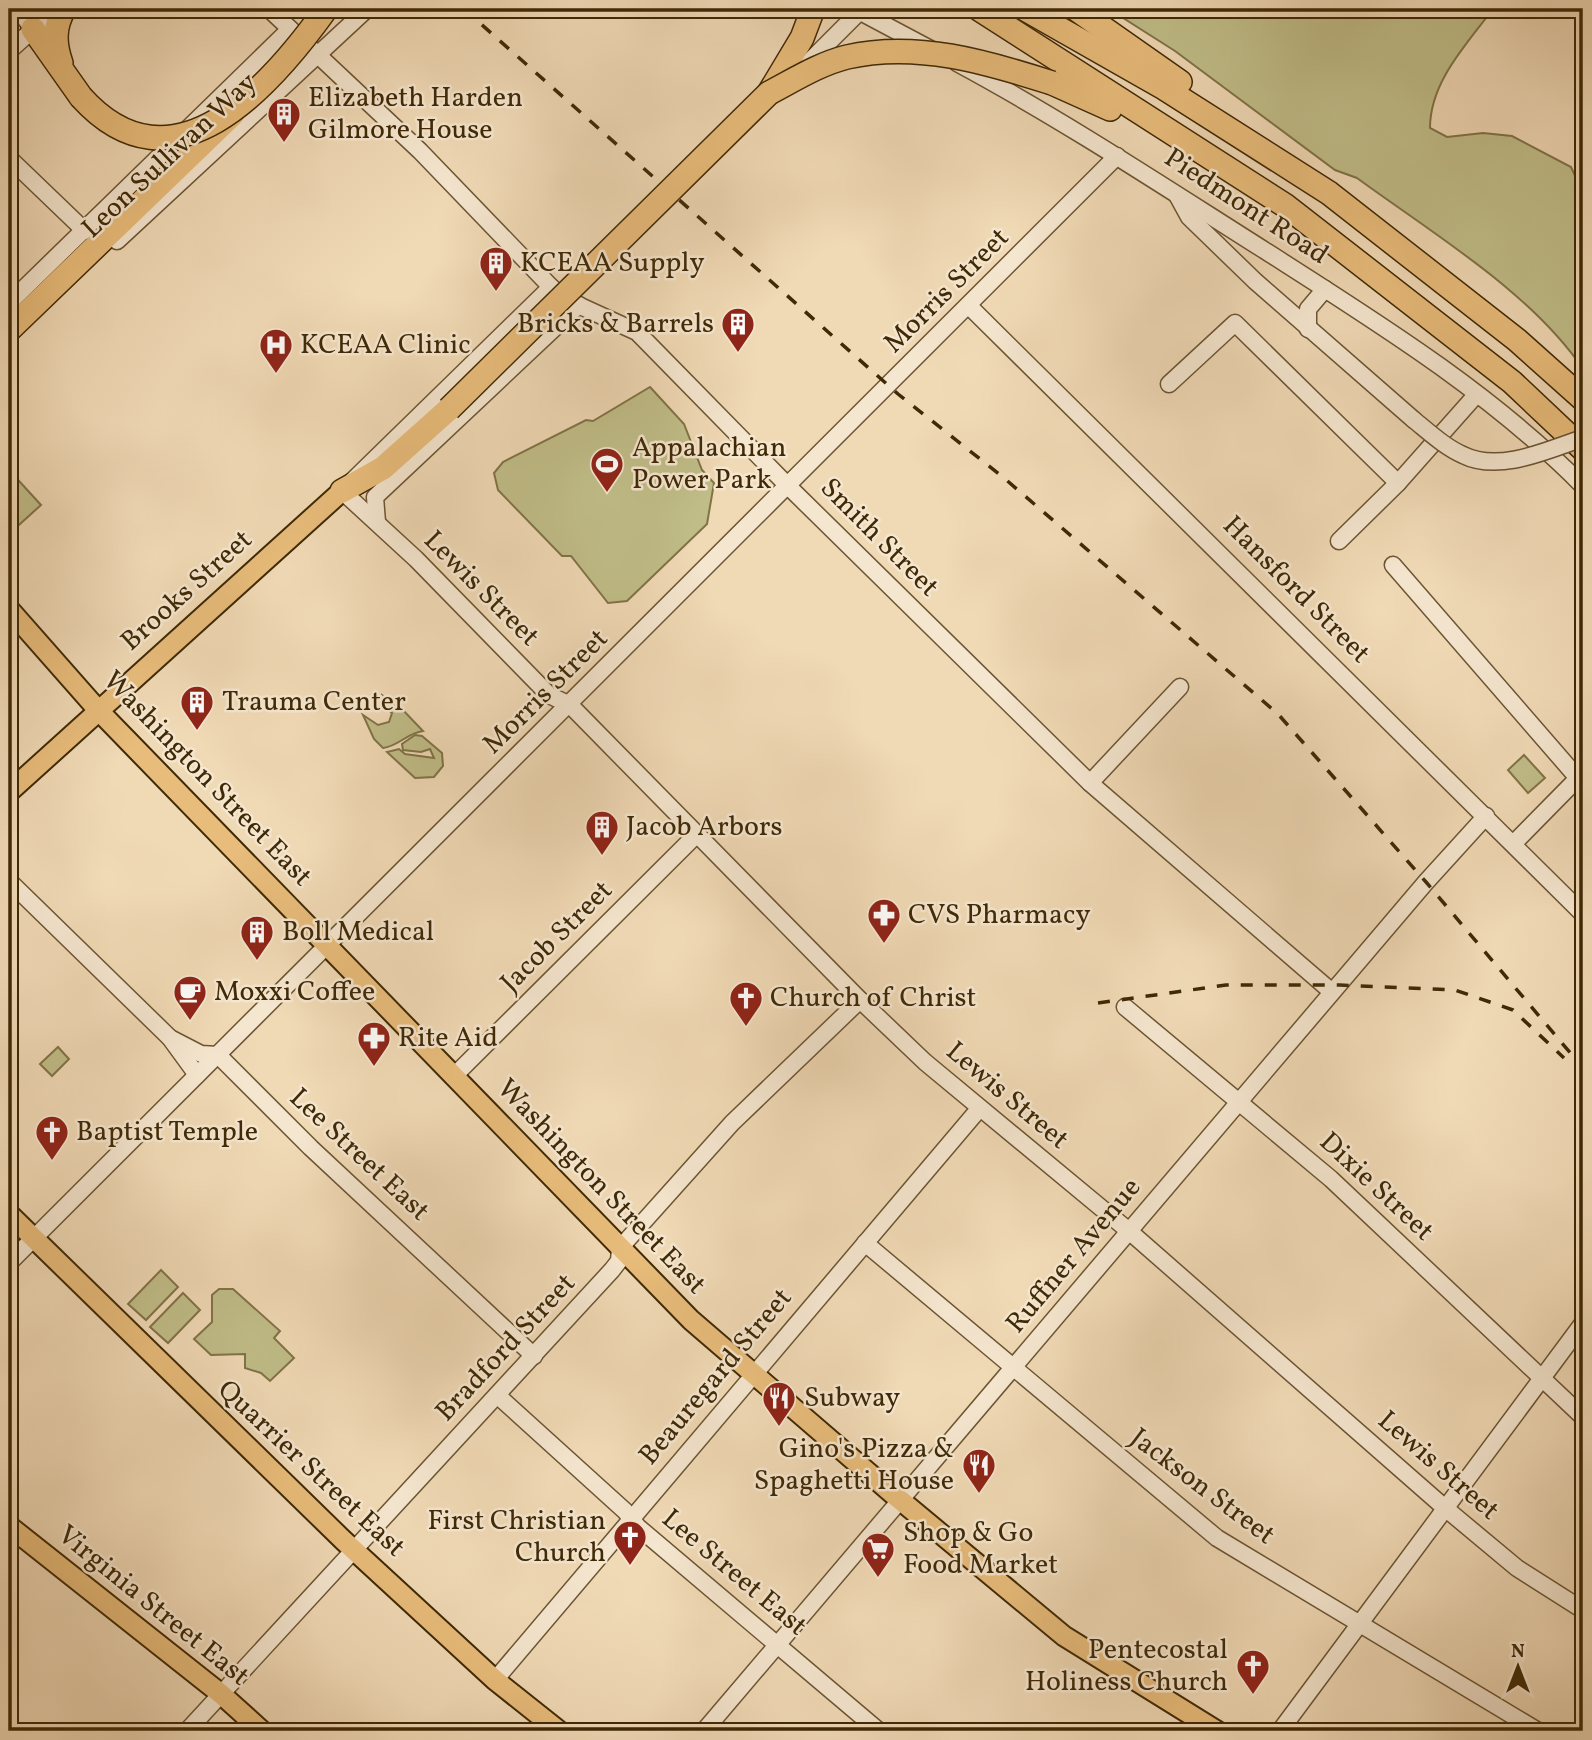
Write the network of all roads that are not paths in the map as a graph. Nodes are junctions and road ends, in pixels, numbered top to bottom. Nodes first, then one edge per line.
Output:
1 (18, 9) edge
2 (56, 9) edge
3 (64, 9) edge
4 (270, 9) edge
5 (327, 9) edge
6 (346, 9) edge
7 (367, 9) edge
8 (813, 9) edge
9 (979, 9) edge
10 (1025, 9) edge
11 (1076, 9) edge
12 (858, 10) edge
13 (33, 29) junction
14 (289, 29) junction
15 (9, 51) edge
16 (315, 54) junction
17 (292, 57) junction
18 (66, 75) junction
19 (769, 93) junction
20 (242, 105) junction
21 (1216, 120) junction
22 (1117, 156) junction
23 (9, 158) edge
24 (698, 172) dead end
25 (1177, 195) junction
26 (1286, 206) junction
27 (85, 230) junction
28 (551, 287) junction
29 (1325, 289) junction
30 (9, 303) edge
31 (579, 305) junction
32 (969, 306) junction
33 (1308, 329) junction
34 (9, 330) edge
35 (9, 342) edge
36 (1169, 384) dead end
37 (1476, 395) junction
38 (1583, 399) edge
39 (1583, 438) edge
40 (1583, 449) edge
41 (383, 468) junction
42 (1398, 483) junction
43 (789, 486) junction
44 (1583, 486) edge
45 (342, 491) junction
46 (375, 498) junction
47 (377, 522) junction
48 (1339, 541) dead end
49 (1393, 565) dead end
50 (9, 609) edge
51 (1180, 687) dead end
52 (569, 705) junction
53 (98, 710) junction
54 (1582, 779) edge
55 (1090, 783) junction
56 (9, 792) edge
57 (1486, 816) junction
58 (697, 835) junction
59 (1514, 842) junction
60 (9, 881) edge
61 (1583, 914) edge
62 (329, 944) junction
63 (1332, 992) junction
64 (860, 1000) junction
65 (1125, 1007) dead end
66 (170, 1038) junction
67 (218, 1055) junction
68 (197, 1075) junction
69 (453, 1077) junction
70 (1239, 1101) junction
71 (979, 1109) junction
72 (9, 1214) edge
73 (1129, 1231) junction
74 (34, 1237) junction
75 (864, 1243) junction
76 (620, 1248) junction
77 (9, 1263) edge
78 (1583, 1323) edge
79 (534, 1356) junction
80 (1013, 1368) junction
81 (753, 1374) junction
82 (1542, 1379) junction
83 (498, 1395) junction
84 (1583, 1417) edge
85 (902, 1502) junction
86 (1445, 1508) junction
87 (632, 1518) junction
88 (9, 1526) edge
89 (354, 1549) junction
90 (1583, 1610) edge
91 (1358, 1625) junction
92 (779, 1644) junction
93 (495, 1680) junction
94 (221, 1694) junction
95 (187, 1731) edge
96 (262, 1731) edge
97 (559, 1731) edge
98 (704, 1731) edge
99 (879, 1731) edge
100 (1217, 1731) edge
101 (1280, 1731) edge
102 (1538, 1731) edge

1 - 13 street
2 - 13 street
3 - 18 highway
4 - 14 street, Smith Street
5 - 17 highway, bridge
6 - 17 highway
7 - 16 street, Leon Sullivan Way
8 - 19 highway
9 - 26 highway
10 - 21 highway
11 - 21 highway
12 - 22 street, Piedmont Road
12 - 24 street
13 - 15 street
13 - 18 highway
14 - 16 street, Smith Street
14 - 27 street, Leon Sullivan Way
16 - 28 street, Smith Street
16 - 35 street, Leon Sullivan Way
17 - 20 highway, bridge
18 - 20 highway, bridge
19 - 26 highway, bridge
19 - 41 highway, bridge
20 - 34 highway, bridge
21 - 38 highway
22 - 25 street, Piedmont Road
22 - 32 street, Morris Street
23 - 27 street
25 - 29 street, Piedmont Road
25 - 33 street
26 - 40 highway
27 - 30 street, Leon Sullivan Way
28 - 31 street, Smith Street
28 - 45 street
29 - 33 street
29 - 37 street, Piedmont Road
31 - 43 street, Smith Street
31 - 46 street
32 - 43 street, Morris Street
32 - 57 street, Hansford Street
33 - 39 street, bridge
36 - 42 street
37 - 42 street
37 - 44 street, Piedmont Road
41 - 45 highway
41 - 46 highway
42 - 48 street
43 - 52 street, Morris Street
43 - 55 street, Smith Street
45 - 47 street, Lewis Street
45 - 53 main road, Brooks Street
46 - 47 street
47 - 52 street, Lewis Street
49 - 54 street
50 - 53 main road, Washington Street East
51 - 55 street
52 - 58 street, Lewis Street
52 - 62 street, Morris Street
53 - 56 main road, Brooks Street
53 - 62 main road, Washington Street East
54 - 59 street
55 - 63 street, Smith Street
57 - 59 street, Hansford Street
57 - 63 street, Ruffner Avenue
58 - 64 street, Lewis Street
58 - 69 street, Jacob Street
59 - 61 street, Hansford Street
60 - 66 street, Lee Street East
62 - 67 street, Morris Street
62 - 69 main road, Washington Street East
63 - 70 street, Ruffner Avenue
64 - 71 street, Lewis Street
64 - 76 street, Bradford Street
65 - 70 street, Dixie Street
66 - 67 street, Lee Street East
66 - 68 street, Lee Street East
67 - 68 street, Morris Street
67 - 79 street, Lee Street East
68 - 74 street, Morris Street
69 - 76 main road, Washington Street East
70 - 73 street, Ruffner Avenue
70 - 82 street, Dixie Street
71 - 73 street, Lewis Street
71 - 75 street, Beauregard Street
72 - 74 main road, Quarrier Street East
73 - 80 street, Ruffner Avenue
73 - 86 street, Lewis Street
74 - 77 street, Morris Street
74 - 89 main road, Quarrier Street East
75 - 80 street, Jackson Street
75 - 81 street, Beauregard Street
76 - 79 street, Bradford Street
76 - 81 main road, Washington Street East
78 - 82 street
79 - 83 street, Bradford Street
80 - 85 street, Ruffner Avenue
80 - 91 street, Jackson Street
81 - 85 main road, Washington Street East
81 - 87 street, Beauregard Street
82 - 84 street, Dixie Street
82 - 86 street
83 - 87 street, Lee Street East
83 - 89 street, Bradford Street
85 - 92 street, Ruffner Avenue
85 - 100 main road, Washington Street East
86 - 90 street, Lewis Street
86 - 91 street
87 - 92 street, Lee Street East
87 - 93 street, Beauregard Street
88 - 94 main road, Virginia Street East
89 - 93 main road, Quarrier Street East
89 - 94 street, Bradford Street
91 - 101 street
91 - 102 street, Jackson Street
92 - 98 street, Ruffner Avenue
92 - 99 street, Lee Street East
93 - 97 main road, Quarrier Street East
94 - 95 street, Bradford Street
94 - 96 main road, Virginia Street East

